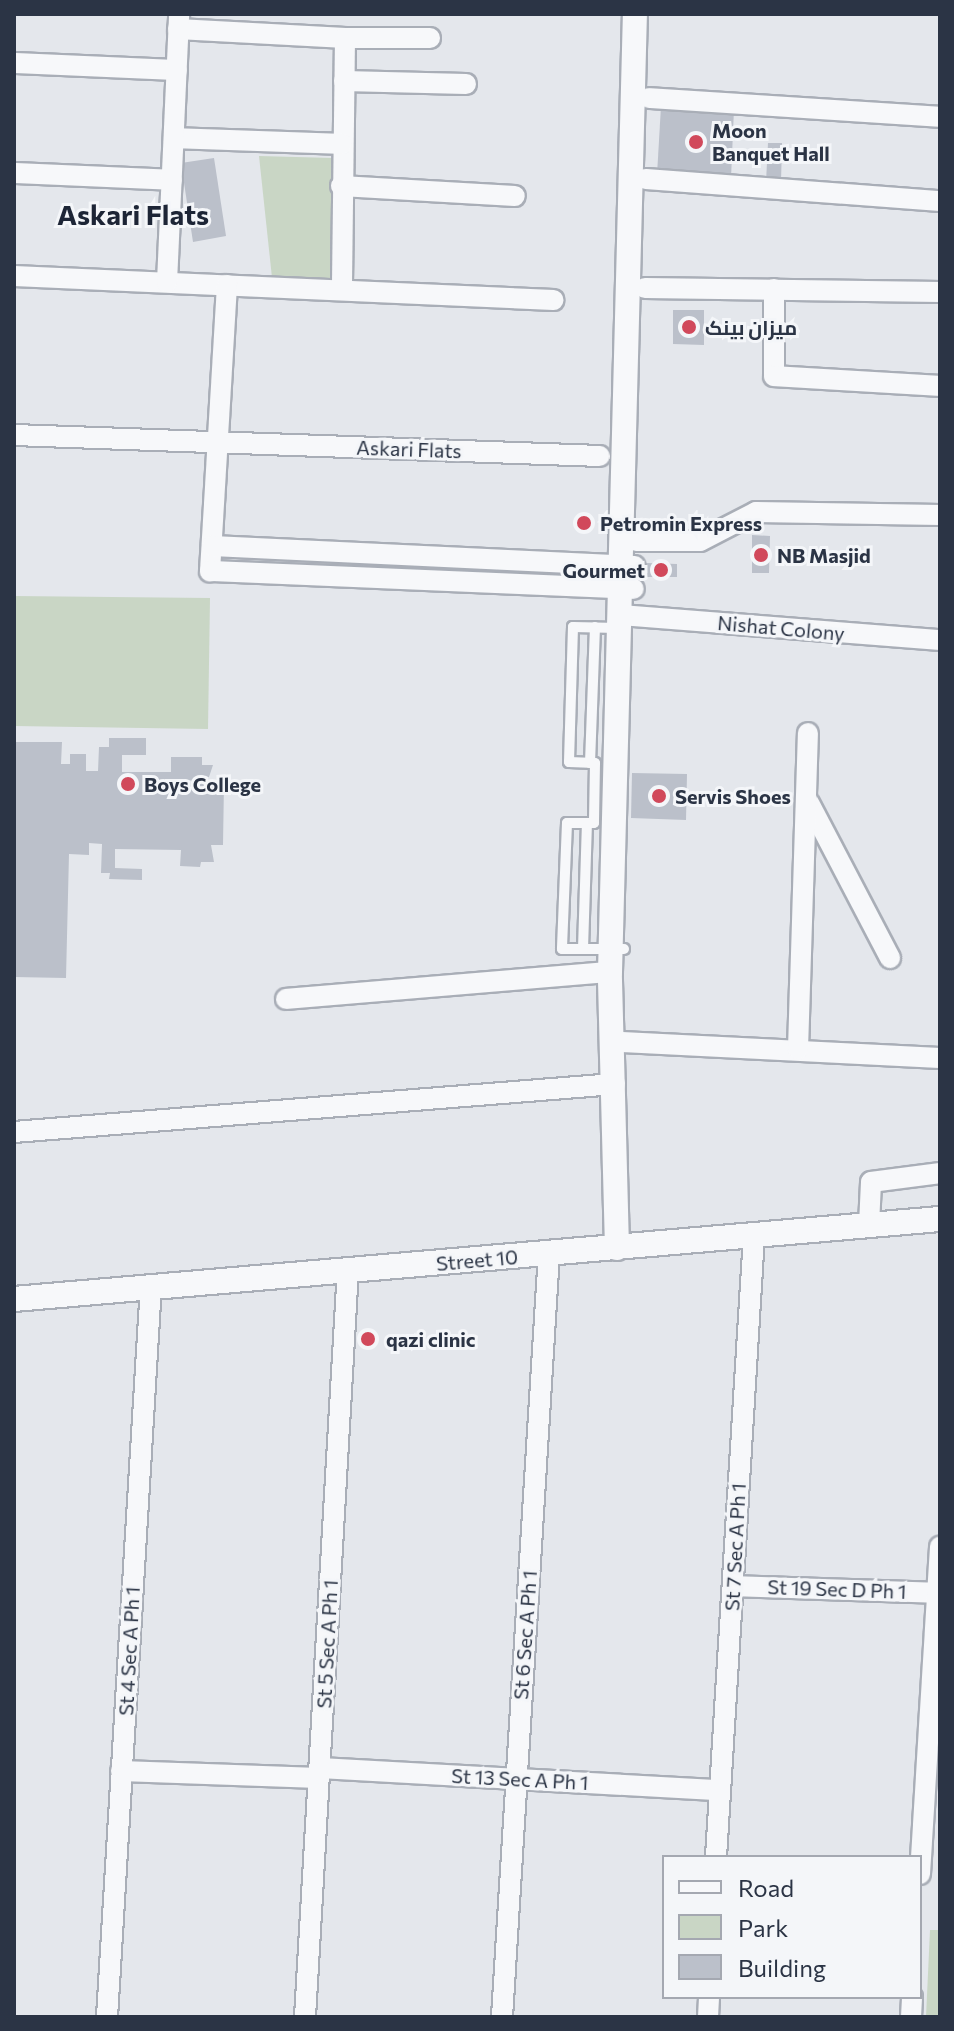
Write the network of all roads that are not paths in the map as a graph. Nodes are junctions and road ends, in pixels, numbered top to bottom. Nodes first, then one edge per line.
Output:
1 (635, 14) edge
2 (650, 14) edge
3 (179, 22) edge
4 (345, 38) junction
5 (430, 38) dead end
6 (14, 63) edge
7 (177, 70) junction
8 (344, 81) junction
9 (466, 84) dead end
10 (649, 98) junction
11 (940, 117) edge
12 (174, 138) junction
13 (342, 144) junction
14 (14, 173) edge
15 (646, 179) junction
16 (172, 180) junction
17 (341, 186) junction
18 (515, 196) dead end
19 (940, 201) edge
20 (14, 276) edge
21 (167, 282) junction
22 (227, 285) junction
23 (645, 288) junction
24 (774, 289) junction
25 (342, 290) junction
26 (940, 292) edge
27 (553, 300) dead end
28 (940, 386) edge
29 (14, 435) edge
30 (217, 442) junction
31 (600, 456) dead end
32 (940, 515) edge
33 (636, 541) junction
34 (212, 546) junction
35 (412, 556) junction
36 (629, 577) junction
37 (412, 579) junction
38 (625, 620) junction
39 (595, 627) junction
40 (940, 640) edge
41 (808, 733) dead end
42 (590, 763) junction
43 (613, 789) junction
44 (807, 799) junction
45 (587, 823) junction
46 (583, 949) junction
47 (615, 957) junction
48 (890, 958) dead end
49 (286, 999) dead end
50 (622, 1042) junction
51 (798, 1049) junction
52 (940, 1058) edge
53 (615, 1084) junction
54 (14, 1132) edge
55 (940, 1173) edge
56 (940, 1219) edge
57 (869, 1225) junction
58 (754, 1236) junction
59 (617, 1248) junction
60 (549, 1254) junction
61 (348, 1270) junction
62 (151, 1286) junction
63 (14, 1299) edge
64 (940, 1547) edge
65 (733, 1586) junction
66 (939, 1593) edge
67 (121, 1771) junction
68 (320, 1773) junction
69 (516, 1778) junction
70 (719, 1790) junction
71 (716, 1855) edge
72 (921, 1855) edge
73 (107, 2017) edge
74 (305, 2017) edge
75 (502, 2017) edge

1 - 36 street
2 - 10 street
3 - 4 street
3 - 7 street
4 - 5 street
4 - 8 street
6 - 7 street
7 - 12 street
8 - 9 street
8 - 13 street
10 - 11 street
10 - 15 street
12 - 13 street
12 - 16 street
13 - 17 street
14 - 16 street
15 - 19 street
15 - 23 street
16 - 21 street
17 - 18 street
17 - 25 street
20 - 21 street
21 - 22 street
22 - 25 street
22 - 30 street
23 - 24 street
23 - 33 street
24 - 26 street
24 - 28 street
25 - 27 street
29 - 30 street, Askari Flats
30 - 31 street, Askari Flats
30 - 34 street
32 - 33 street
33 - 36 street
34 - 35 street
34 - 37 street
35 - 36 street
35 - 37 street
36 - 37 street
36 - 38 street
38 - 39 lane
38 - 40 street, Nishat Colony
38 - 43 street
39 - 42 lane
39 - 42 lane
41 - 44 street
42 - 43 lane
43 - 45 lane
43 - 47 street
44 - 48 street
44 - 51 street
45 - 46 lane
45 - 46 lane
46 - 47 lane
47 - 49 street
47 - 50 street
47 - 53 street
50 - 51 street
50 - 53 street
51 - 52 street
53 - 54 street
53 - 59 street
55 - 57 street
56 - 57 street, Street 10
57 - 58 street, Street 10
58 - 59 street, Street 10
58 - 65 street, St 7 Sec A Ph 1
59 - 60 street, Street 10
60 - 61 street, Street 10
60 - 69 street, St 6 Sec A Ph 1
61 - 62 street, Street 10
61 - 68 street, St 5 Sec A Ph 1
62 - 63 street, Street 10
62 - 67 street, St 4 Sec A Ph 1
64 - 66 street
65 - 66 street, St 19 Sec D Ph 1
65 - 70 street, St 7 Sec A Ph 1
66 - 72 street
67 - 68 street, St 13 Sec A Ph 1
67 - 73 street, St 4 Sec A Ph 1
68 - 69 street, St 13 Sec A Ph 1
68 - 74 street, St 5 Sec A Ph 1
69 - 70 street, St 13 Sec A Ph 1
69 - 75 street, St 6 Sec A Ph 1
70 - 71 street, St 7 Sec A Ph 1

